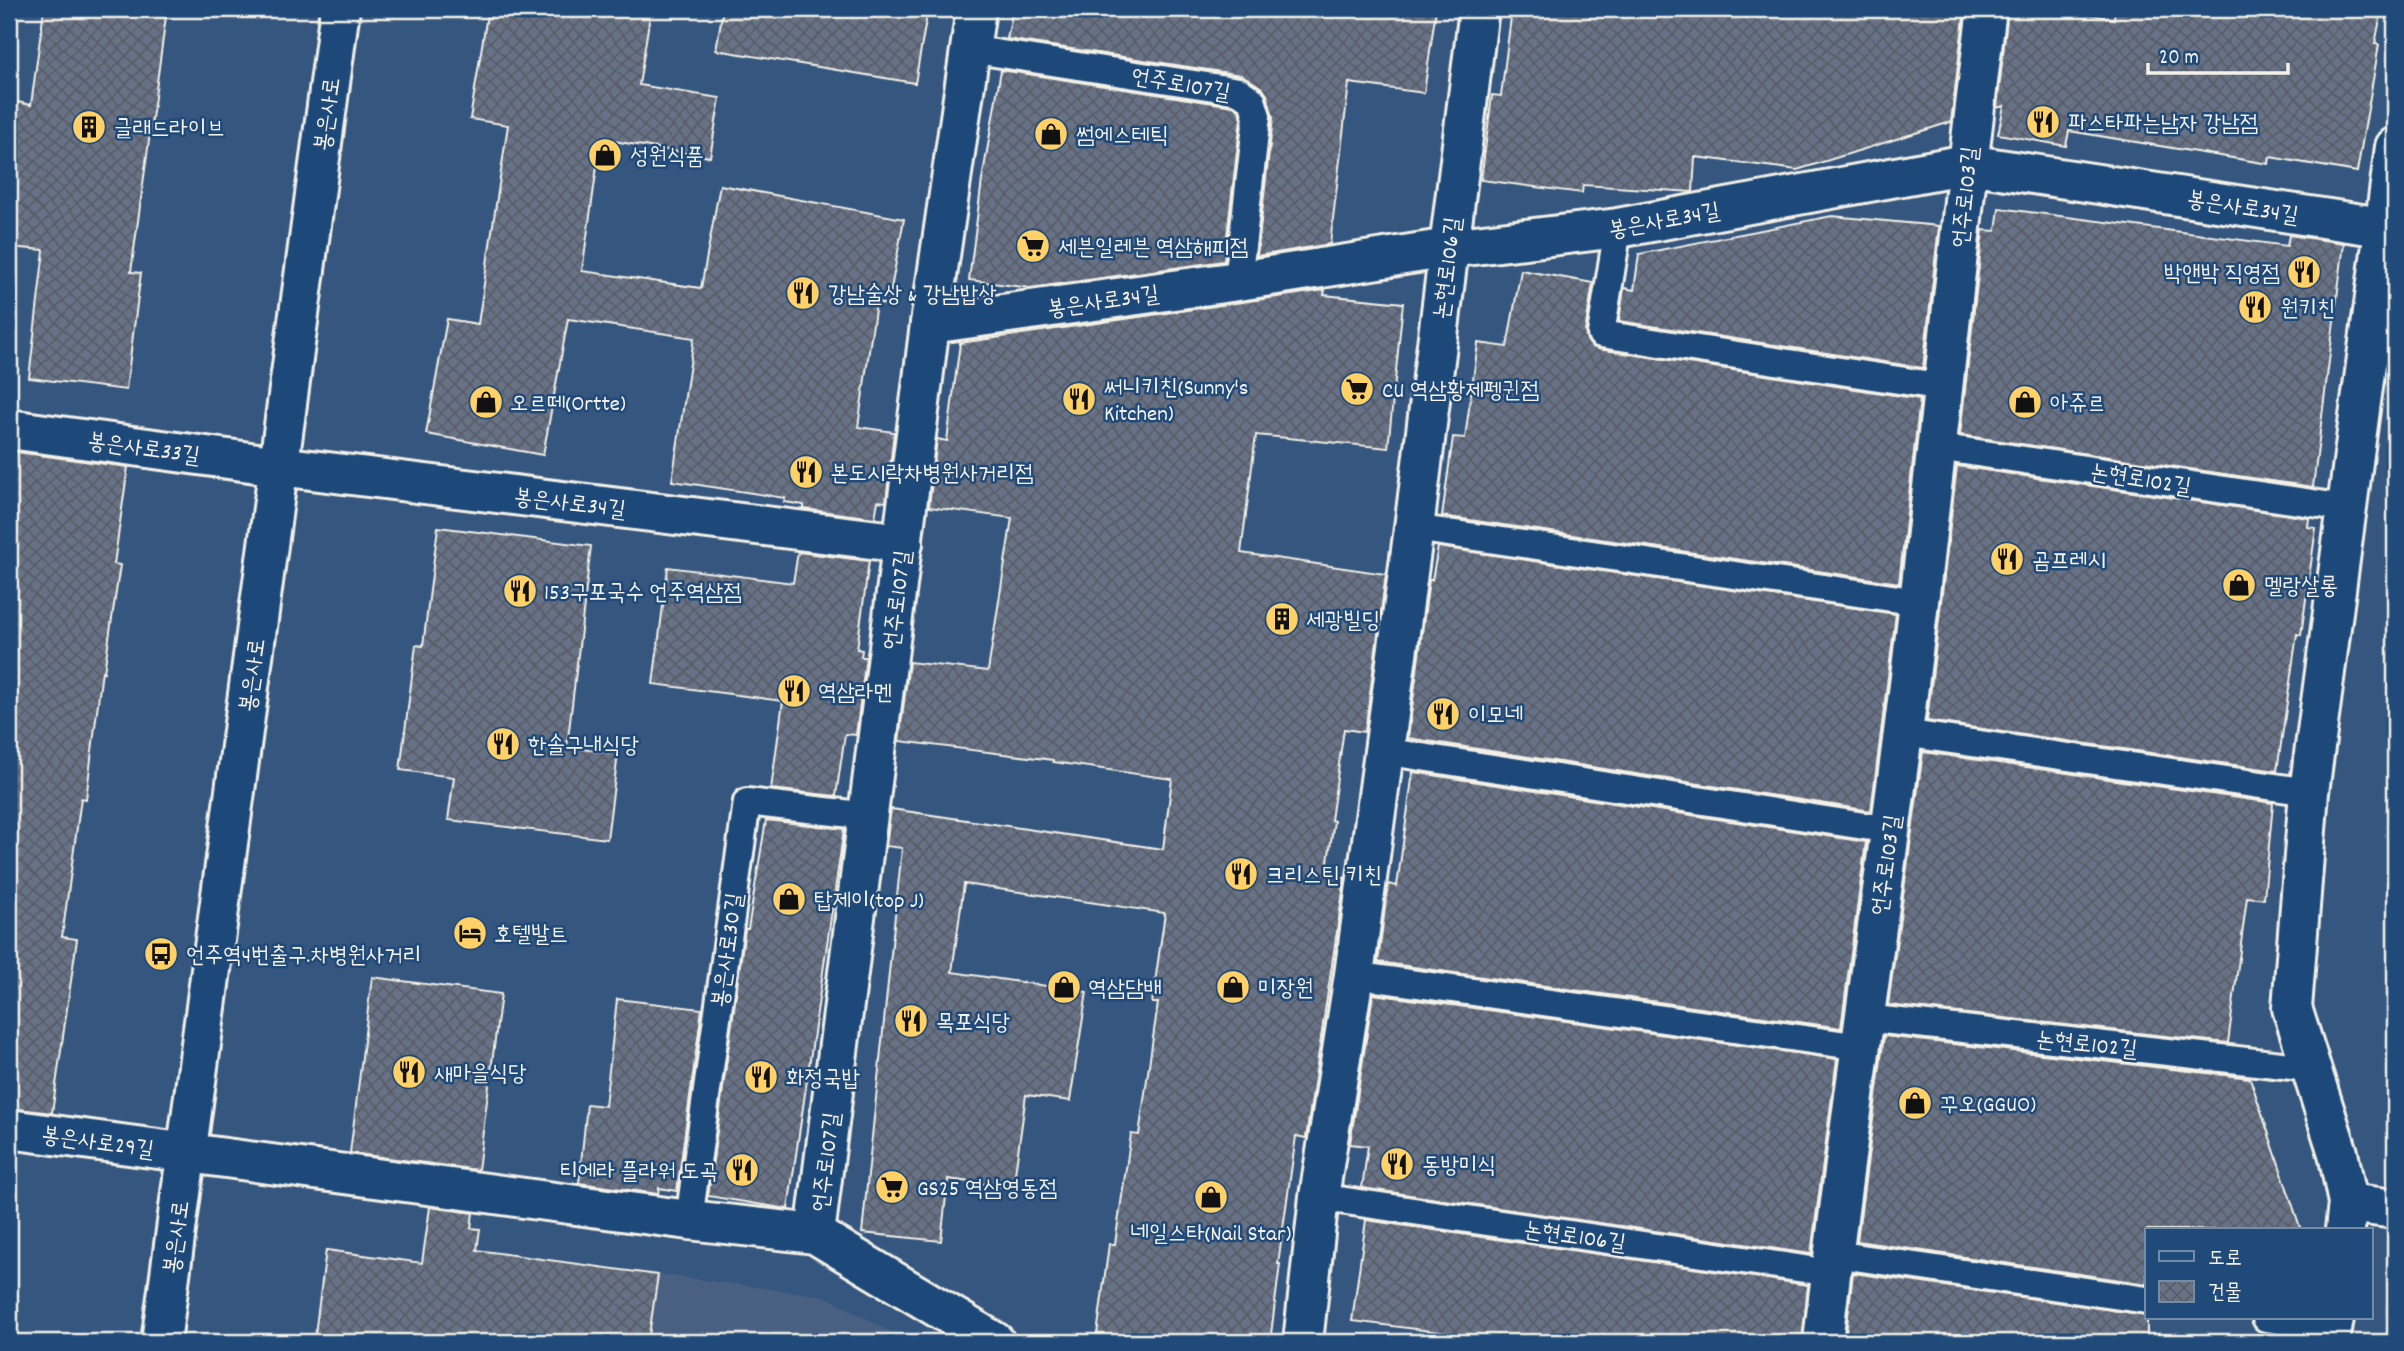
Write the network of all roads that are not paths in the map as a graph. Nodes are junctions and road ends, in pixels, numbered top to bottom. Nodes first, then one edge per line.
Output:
1 (341, 9) edge
2 (976, 9) edge
3 (1479, 9) edge
4 (1987, 9) edge
5 (970, 49) junction
6 (2395, 147) edge
7 (1967, 164) junction
8 (1618, 228) junction
9 (2390, 228) edge
10 (1449, 248) junction
11 (1238, 281) junction
12 (930, 324) junction
13 (1944, 387) junction
14 (9, 429) edge
15 (1937, 447) junction
16 (279, 466) junction
17 (2346, 508) junction
18 (1414, 527) junction
19 (903, 543) junction
20 (1919, 602) junction
21 (1903, 733) junction
22 (1383, 751) junction
23 (2309, 792) junction
24 (869, 816) junction
25 (1890, 831) junction
26 (1354, 975) junction
27 (1863, 1032) junction
28 (2309, 1068) junction
29 (9, 1129) edge
30 (186, 1154) junction
31 (1319, 1197) junction
32 (2395, 1209) edge
33 (2346, 1217) edge
34 (689, 1220) junction
35 (815, 1234) junction
36 (1832, 1264) junction
37 (2145, 1300) edge
38 (2278, 1320) edge
39 (2332, 1329) edge
40 (161, 1342) edge
41 (996, 1342) edge
42 (1303, 1342) edge
43 (1823, 1342) edge

1 - 16 street, 봉은사로
2 - 5 street, 언주로107길
3 - 10 street, 논현로106길
4 - 7 street, 언주로103길
5 - 11 lane, 언주로107길
5 - 12 street, 언주로107길
6 - 9 street
7 - 8 street, 봉은사로34길
7 - 9 street, 봉은사로34길
7 - 13 street, 언주로103길
8 - 10 street, 봉은사로34길
8 - 13 lane
9 - 17 street
10 - 11 street, 봉은사로34길
10 - 18 street, 논현로106길
11 - 12 street, 봉은사로34길
12 - 19 street, 언주로107길
13 - 15 street, 언주로103길
14 - 16 street, 봉은사로33길
15 - 17 lane, 논현로102길
15 - 20 street, 언주로103길
16 - 19 street, 봉은사로34길
16 - 30 street, 봉은사로
17 - 23 street
18 - 20 lane
18 - 22 street, 논현로106길
19 - 24 street, 언주로107길
20 - 21 street, 언주로103길
21 - 23 lane
21 - 25 street, 언주로103길
22 - 25 lane
22 - 26 street, 논현로106길
23 - 28 street
24 - 34 lane, 봉은사로30길
24 - 35 street, 언주로107길
25 - 27 street, 언주로103길
26 - 27 lane
26 - 31 street, 논현로106길
27 - 28 lane, 논현로102길
27 - 36 street, 언주로103길
28 - 33 street
29 - 30 street, 봉은사로29길
30 - 34 street
30 - 40 street, 봉은사로
31 - 36 lane, 논현로106길
31 - 42 street, 논현로106길
32 - 33 street
34 - 35 street
35 - 41 street
36 - 37 lane
36 - 43 street, 언주로103길
38 - 39 lane

